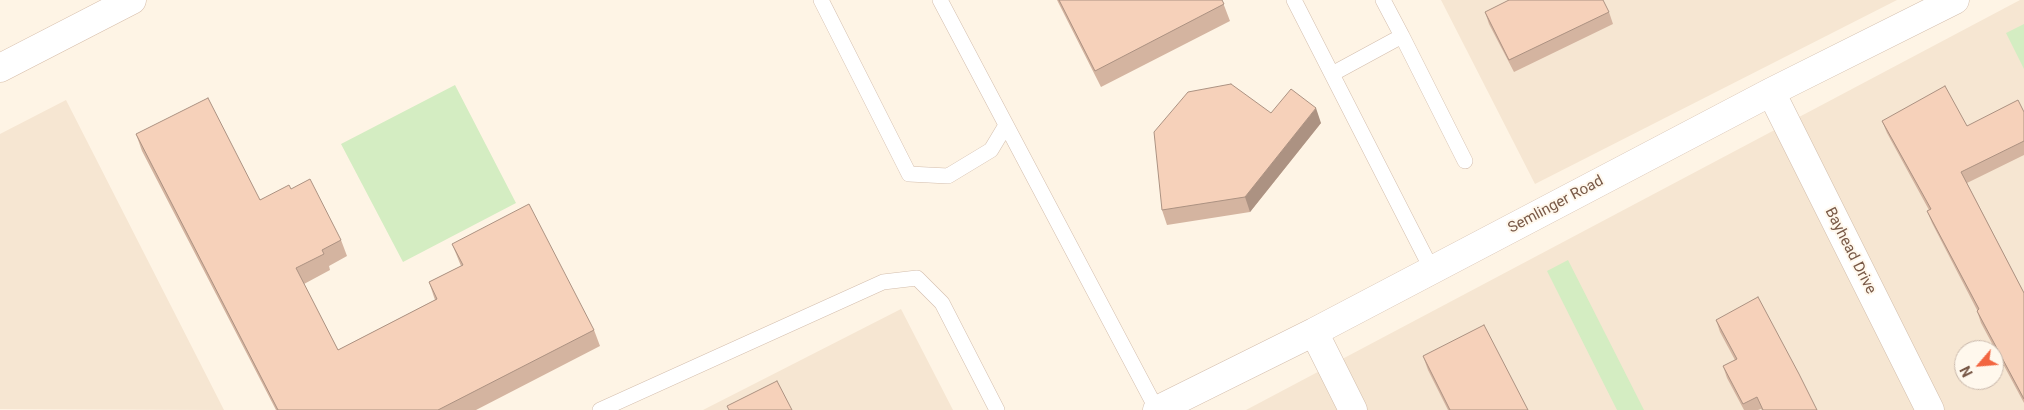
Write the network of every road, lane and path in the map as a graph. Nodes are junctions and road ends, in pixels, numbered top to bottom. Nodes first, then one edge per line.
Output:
1 (132, 0) edge
2 (821, 0) edge
3 (940, 0) edge
4 (1294, 0) edge
5 (1383, 0) edge
6 (1955, 0) edge
7 (1402, 36) junction
8 (0, 68) edge
9 (1332, 74) junction
10 (1771, 92) junction
11 (1006, 125) junction
12 (1466, 161) dead end
13 (1432, 270) junction
14 (1314, 332) junction
15 (600, 410) edge
16 (997, 410) edge
17 (1157, 410) edge
18 (1353, 410) edge
19 (1930, 410) edge

1 - 8 street
2 - 11 lane
3 - 11 lane
4 - 9 lane
5 - 7 lane
6 - 10 street, Semlinger Road
7 - 9 lane
7 - 12 lane
9 - 13 lane
10 - 13 street, Semlinger Road
10 - 19 street, Bayhead Drive
11 - 17 lane
13 - 14 street, Semlinger Road
14 - 17 street, Semlinger Road
14 - 18 street
15 - 16 lane

